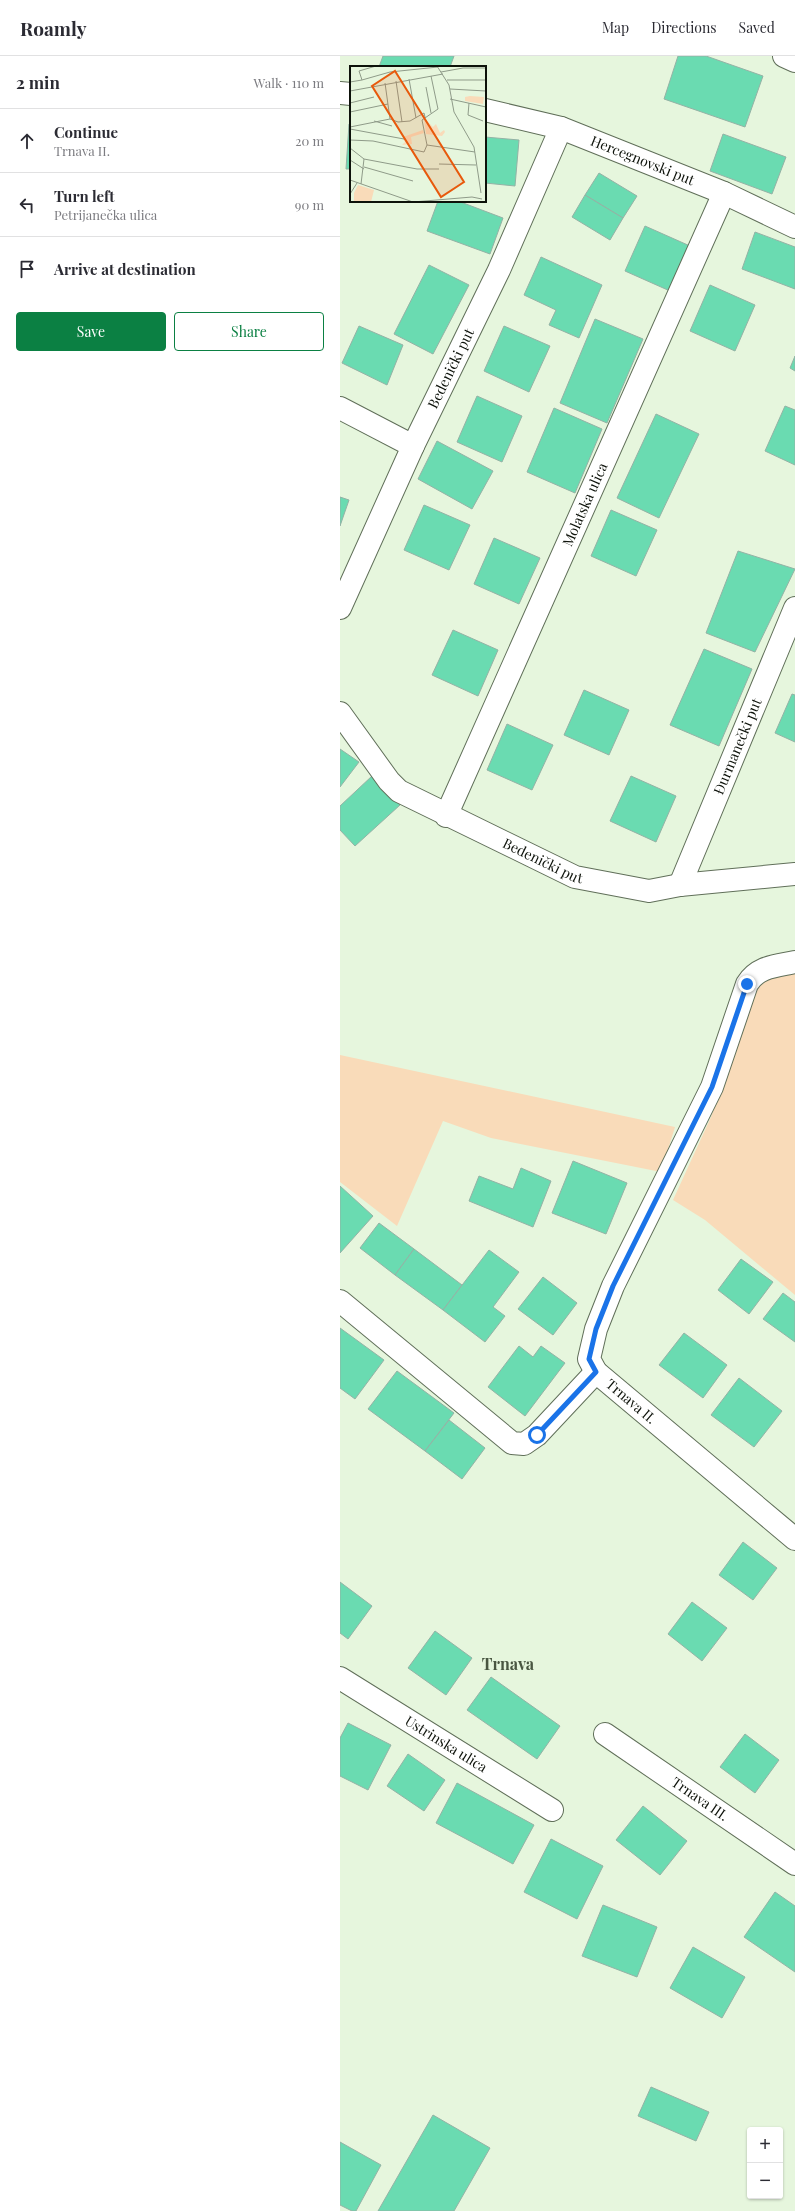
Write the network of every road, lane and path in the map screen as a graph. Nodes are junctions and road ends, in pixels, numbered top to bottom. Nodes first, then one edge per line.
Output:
1 (784, 56) edge
2 (795, 61) edge
3 (340, 93) edge
4 (350, 94) edge
5 (486, 110) edge
6 (561, 128) junction
7 (724, 193) junction
8 (795, 227) edge
9 (340, 408) edge
10 (413, 446) junction
11 (340, 608) edge
12 (795, 608) edge
13 (340, 713) edge
14 (446, 816) junction
15 (795, 874) edge
16 (680, 885) junction
17 (795, 962) edge
18 (340, 1301) edge
19 (596, 1372) junction
20 (795, 1539) edge
21 (340, 1678) edge
22 (605, 1734) dead end
23 (552, 1810) dead end
24 (795, 1864) edge

1 - 2 street
3 - 4 street
5 - 6 street, Hercegnovski put
6 - 7 street, Hercegnovski put
6 - 10 street, Bedenički put
7 - 8 street, Hercegnovski put
7 - 14 street, Molatska ulica
9 - 10 street
10 - 11 street, Bedenički put
12 - 16 street, Đurmanečki put
13 - 14 street, Bedenički put
14 - 16 street, Bedenički put
15 - 16 street, Bedenički put
17 - 19 street
18 - 19 street, Trnava II.
19 - 20 street, Trnava II.
21 - 23 street, Ustrinska ulica
22 - 24 street, Trnava III.

